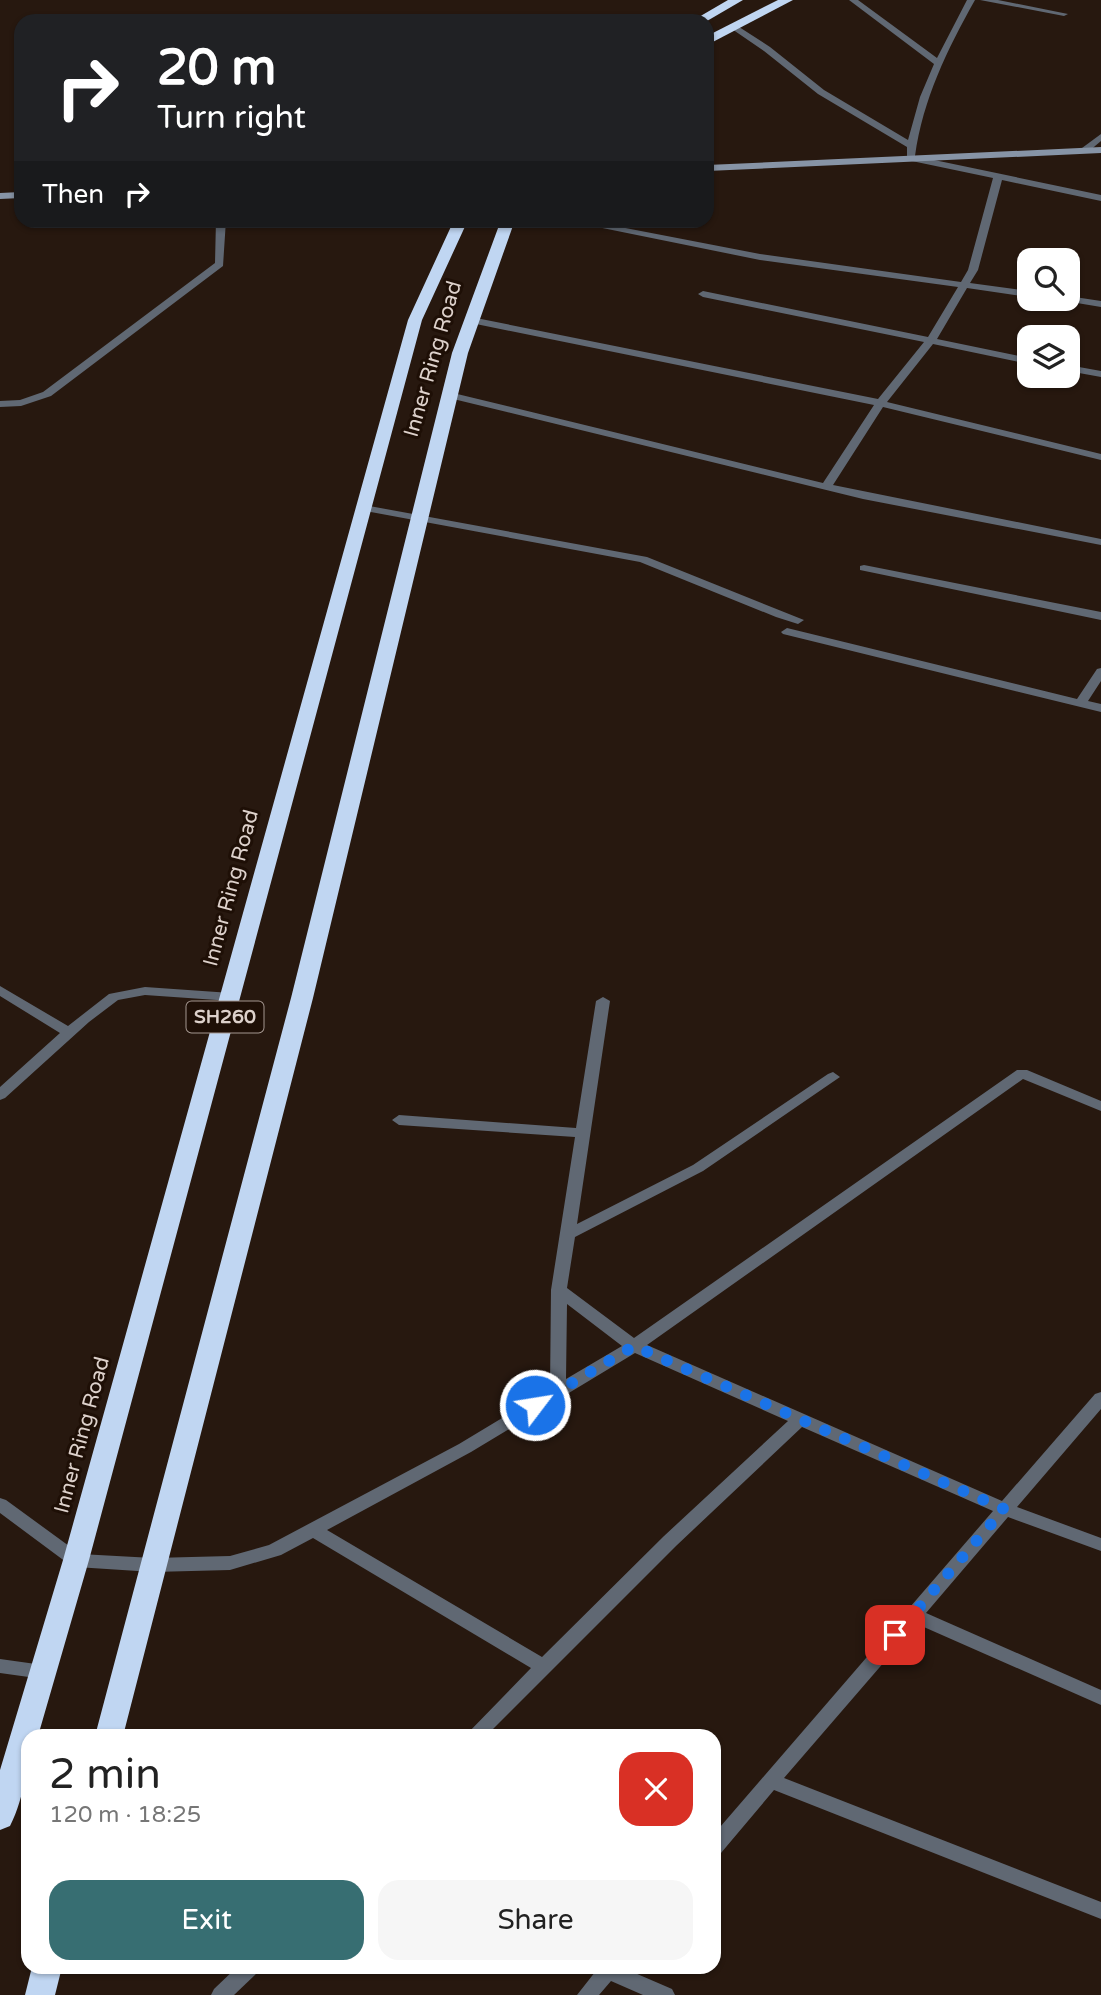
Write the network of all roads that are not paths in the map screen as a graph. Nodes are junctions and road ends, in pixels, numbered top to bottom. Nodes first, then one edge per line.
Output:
1 (737, 0) edge
2 (787, 0) edge
3 (853, 0) edge
4 (971, 0) edge
5 (984, 0) edge
6 (711, 14) edge
7 (1064, 14) dead end
8 (733, 27) junction
9 (714, 37) edge
10 (940, 64) junction
11 (1101, 136) edge
12 (912, 146) junction
13 (1085, 150) junction
14 (1101, 150) edge
15 (911, 158) junction
16 (714, 168) edge
17 (998, 178) junction
18 (1101, 198) edge
19 (221, 228) edge
20 (457, 228) edge
21 (505, 228) edge
22 (609, 228) edge
23 (962, 285) junction
24 (1017, 292) edge
25 (702, 294) dead end
26 (1080, 301) edge
27 (1101, 304) edge
28 (471, 320) junction
29 (930, 342) junction
30 (1017, 359) edge
31 (1080, 370) edge
32 (1101, 374) edge
33 (449, 395) junction
34 (880, 403) junction
35 (0, 404) edge
36 (1101, 457) edge
37 (826, 486) junction
38 (364, 508) junction
39 (420, 516) junction
40 (1101, 542) edge
41 (864, 568) dead end
42 (1101, 616) edge
43 (798, 620) dead end
44 (787, 632) dead end
45 (1101, 672) edge
46 (1081, 702) junction
47 (1101, 708) edge
48 (0, 990) edge
49 (231, 997) junction
50 (603, 1001) dead end
51 (69, 1032) junction
52 (833, 1077) dead end
53 (0, 1095) edge
54 (1101, 1106) edge
55 (399, 1120) dead end
56 (583, 1133) junction
57 (567, 1235) junction
58 (559, 1290) junction
59 (634, 1346) junction
60 (558, 1391) junction
61 (1101, 1398) edge
62 (800, 1419) junction
63 (0, 1504) edge
64 (1004, 1509) junction
65 (312, 1529) junction
66 (1101, 1545) edge
67 (76, 1560) junction
68 (153, 1565) junction
69 (913, 1615) junction
70 (543, 1665) junction
71 (0, 1666) edge
72 (43, 1672) junction
73 (1101, 1698) edge
74 (26, 1729) edge
75 (111, 1729) edge
76 (481, 1729) edge
77 (21, 1747) edge
78 (771, 1781) junction
79 (0, 1818) edge
80 (721, 1839) edge
81 (1101, 1911) edge
82 (45, 1974) edge
83 (243, 1974) edge
84 (606, 1974) edge
85 (621, 1974) edge
86 (40, 1995) edge
87 (221, 1995) edge
88 (587, 1995) edge
89 (665, 1995) edge

1 - 6 highway
2 - 8 highway
3 - 10 street
4 - 10 street
5 - 7 street
8 - 9 highway
8 - 12 street
10 - 12 street
11 - 13 street
12 - 15 street
13 - 14 street
13 - 15 street
15 - 16 street
15 - 17 street
17 - 18 street
17 - 23 street
19 - 35 street
20 - 38 highway, Inner Ring Road / SH260
21 - 28 highway, Inner Ring Road / SH260
22 - 23 street
23 - 24 street
23 - 29 street
25 - 29 street
26 - 27 street
28 - 33 highway, Inner Ring Road / SH260
28 - 34 street
29 - 30 street
29 - 34 street
31 - 32 street
33 - 37 street
33 - 39 highway, Inner Ring Road / SH260
34 - 36 street
34 - 37 street
37 - 40 street
38 - 39 street
38 - 49 highway, Inner Ring Road / SH260
39 - 43 street
39 - 68 highway, Inner Ring Road / SH260
41 - 42 street
44 - 46 street
45 - 46 street
46 - 47 street
48 - 51 street
49 - 51 street
49 - 67 highway, Inner Ring Road / SH260
50 - 56 street
51 - 53 street
52 - 57 street
54 - 59 street
55 - 56 street
56 - 57 street
57 - 58 street
58 - 59 street
58 - 60 street
59 - 60 street
59 - 62 street
60 - 65 street
61 - 64 street
62 - 64 street
62 - 70 street
63 - 67 street
64 - 66 street
64 - 69 street
65 - 68 street
65 - 70 street
67 - 68 street
67 - 72 highway, Inner Ring Road / SH260
68 - 75 highway, Inner Ring Road / SH260
69 - 73 street
69 - 78 street
70 - 76 street
71 - 72 street
72 - 74 highway, Inner Ring Road / SH260
77 - 79 highway, Inner Ring Road / SH260
78 - 80 street
78 - 81 street
82 - 86 highway
83 - 87 street
84 - 88 street
85 - 89 street

